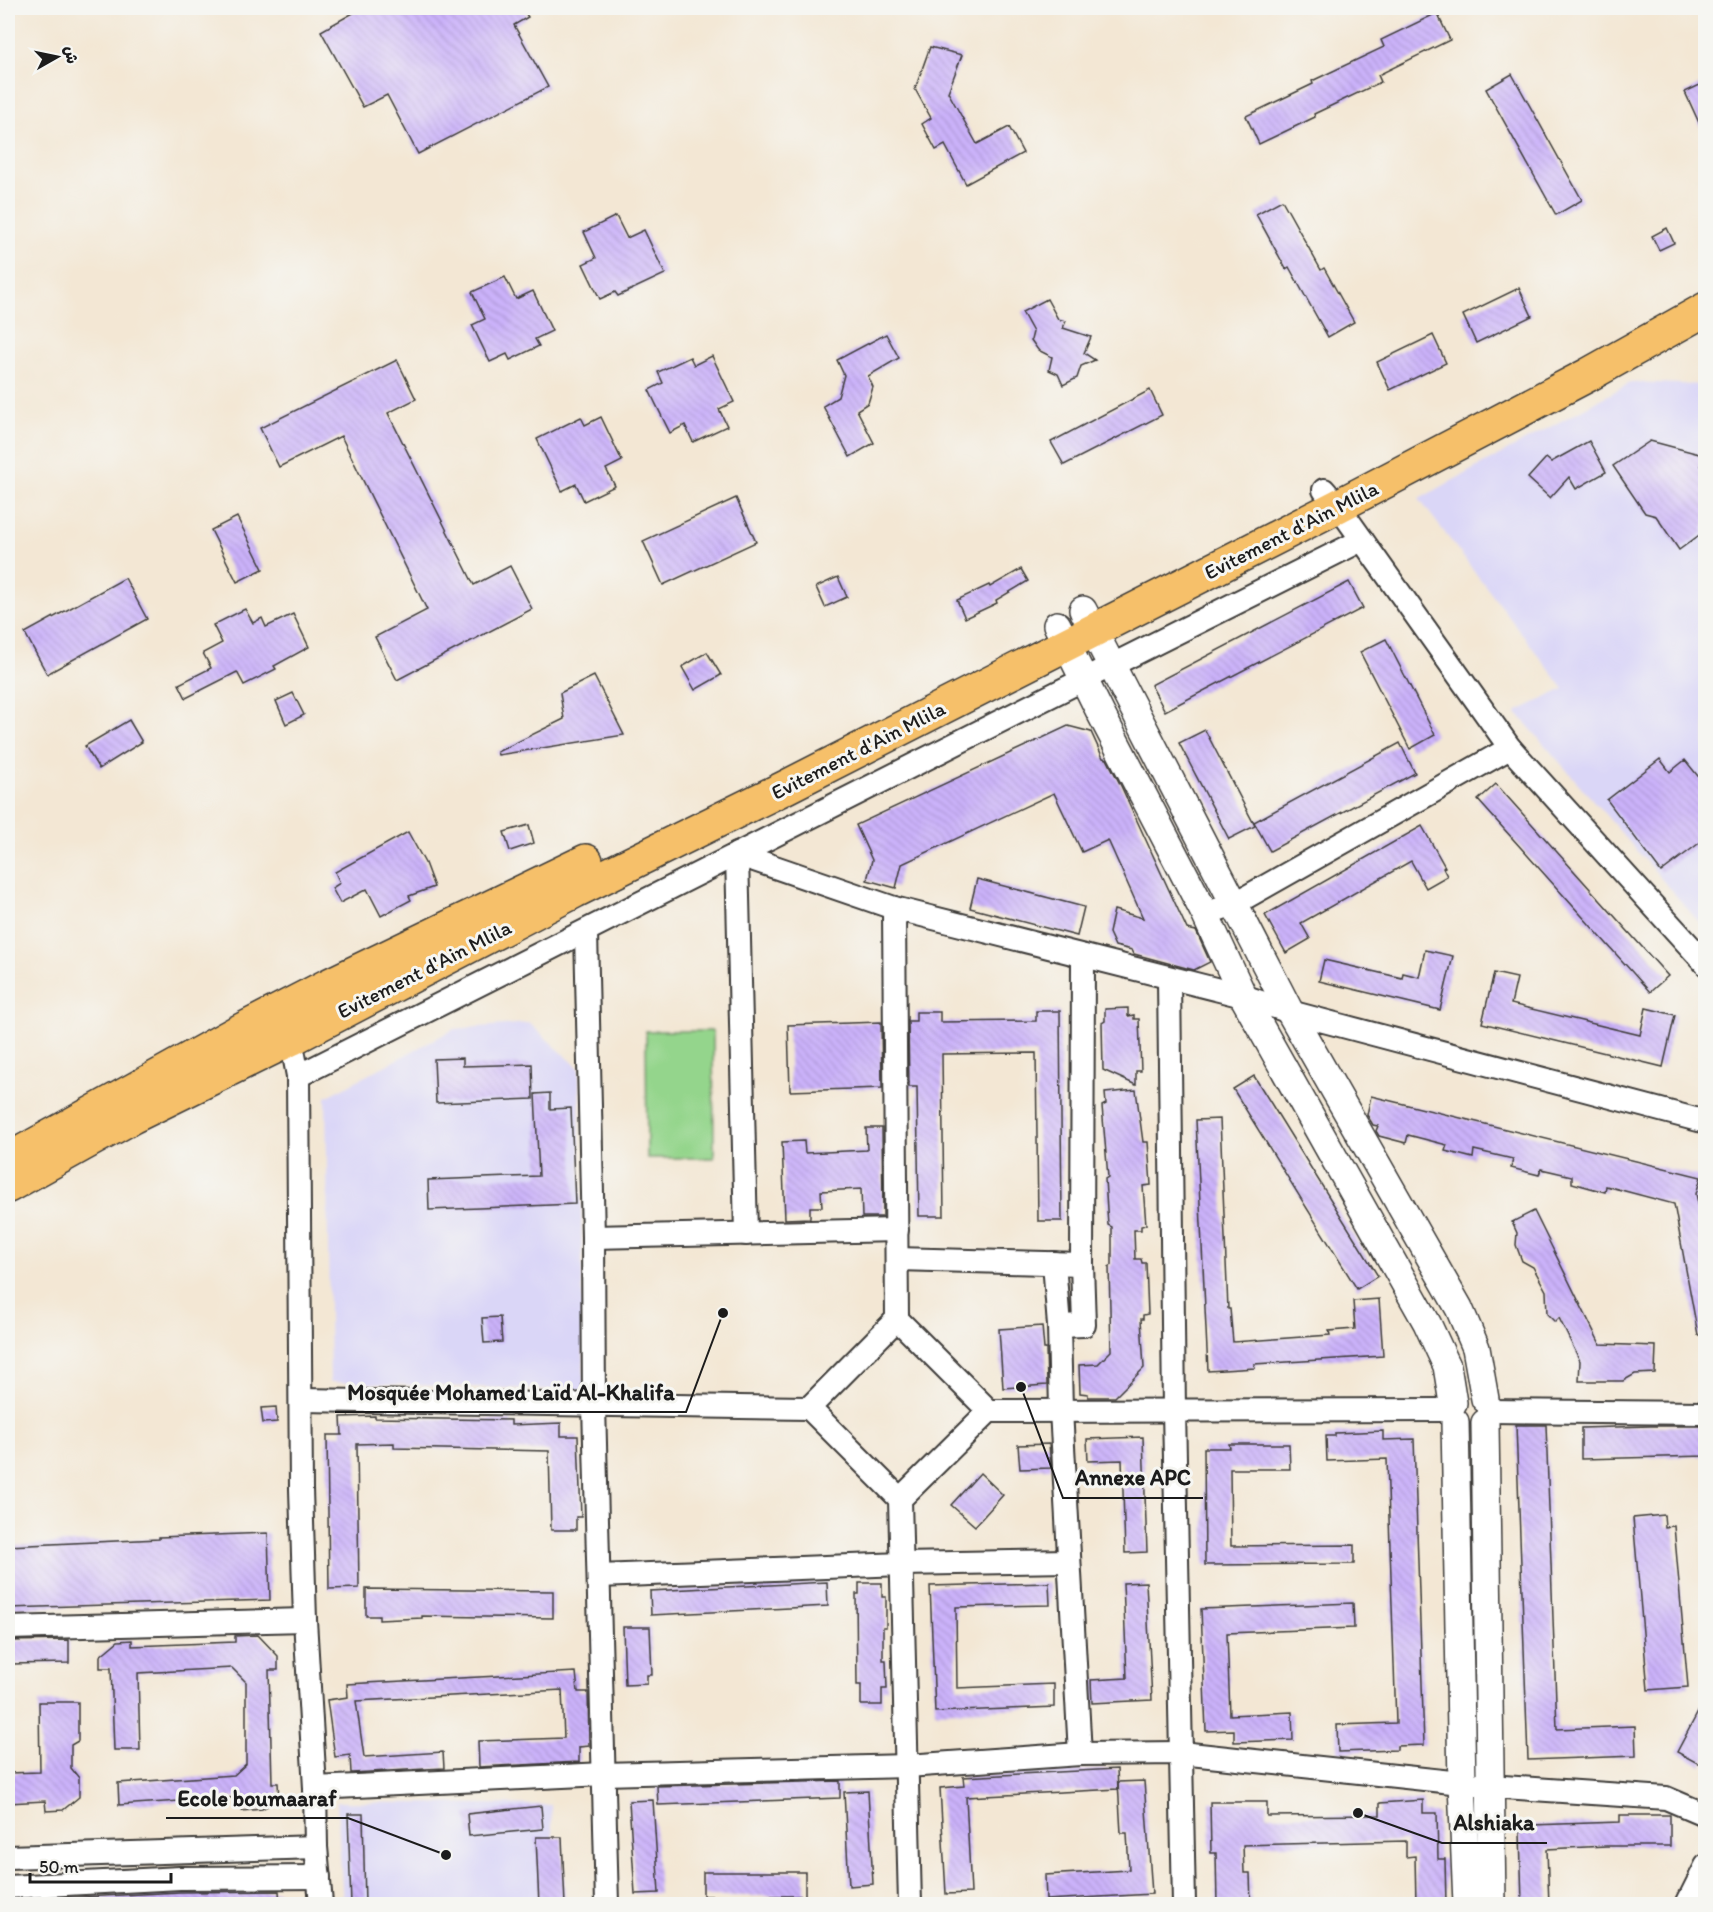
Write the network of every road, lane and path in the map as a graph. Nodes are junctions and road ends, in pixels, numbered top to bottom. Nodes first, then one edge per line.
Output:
1 (1706, 286) edge
2 (1706, 309) edge
3 (1331, 498) junction
4 (1362, 540) junction
5 (1075, 627) junction
6 (1110, 664) junction
7 (1084, 679) junction
8 (1510, 748) junction
9 (737, 854) junction
10 (1234, 904) junction
11 (894, 908) junction
12 (1205, 914) junction
13 (586, 932) junction
14 (1083, 956) junction
15 (1706, 964) edge
16 (1170, 978) junction
17 (1243, 996) junction
18 (1290, 1012) junction
19 (285, 1025) junction
20 (298, 1076) junction
21 (1706, 1122) edge
22 (8, 1160) edge
23 (8, 1186) edge
24 (897, 1230) junction
25 (746, 1233) junction
26 (593, 1237) junction
27 (897, 1259) junction
28 (1054, 1263) junction
29 (1082, 1263) junction
30 (897, 1319) junction
31 (1059, 1326) junction
32 (301, 1400) junction
33 (594, 1405) junction
34 (809, 1408) junction
35 (1061, 1410) junction
36 (1174, 1410) junction
37 (988, 1411) junction
38 (1486, 1411) junction
39 (1453, 1412) junction
40 (1706, 1413) edge
41 (900, 1499) junction
42 (1069, 1561) junction
43 (902, 1564) junction
44 (599, 1576) junction
45 (305, 1620) junction
46 (8, 1628) edge
47 (1181, 1753) junction
48 (1080, 1755) junction
49 (907, 1766) junction
50 (604, 1774) junction
51 (1462, 1783) junction
52 (1489, 1786) junction
53 (315, 1788) junction
54 (1706, 1815) edge
55 (316, 1846) junction
56 (8, 1857) edge
57 (1706, 1866) edge
58 (319, 1877) junction
59 (8, 1887) edge
60 (321, 1905) edge
61 (607, 1905) edge
62 (910, 1905) edge
63 (1184, 1905) edge
64 (1467, 1905) edge
65 (1492, 1905) edge
66 (1686, 1905) edge

1 - 3 highway, Evitement d'Ain Mlila
2 - 3 highway, Evitement d'Ain Mlila
3 - 4 street
3 - 5 highway, Evitement d'Ain Mlila
4 - 6 street
4 - 8 street
5 - 6 street
5 - 7 street
5 - 19 highway, Evitement d'Ain Mlila
6 - 7 street
6 - 10 street
7 - 9 street
7 - 12 street
8 - 10 street
8 - 15 street
9 - 11 street
9 - 13 street
9 - 25 street
10 - 12 street
10 - 18 street
11 - 14 street
11 - 24 street
12 - 17 street
13 - 20 street
13 - 26 street
14 - 16 street
14 - 29 street
16 - 17 street
16 - 36 street
17 - 18 street
17 - 39 street
18 - 21 street
18 - 38 street
19 - 20 street
19 - 22 highway, Evitement d'Ain Mlila
19 - 23 highway, Evitement d'Ain Mlila
20 - 32 street
24 - 25 street
24 - 27 street
25 - 26 street
26 - 33 street
27 - 28 street
27 - 30 street
28 - 29 street
28 - 31 street
29 - 31 street
30 - 34 street
30 - 37 street
31 - 35 street
32 - 33 street
32 - 45 street
33 - 34 street
33 - 44 street
34 - 41 street
35 - 36 street
35 - 37 street
35 - 42 street
36 - 39 street
36 - 47 street
37 - 41 street
38 - 39 street
38 - 40 street
38 - 52 street
39 - 51 street
41 - 43 street
42 - 43 street
42 - 48 street
43 - 44 street
43 - 49 street
44 - 50 street
45 - 46 street
45 - 53 street
47 - 48 street
47 - 51 street
47 - 63 street
48 - 49 street
49 - 50 street
49 - 62 street
50 - 53 street
50 - 61 street
51 - 52 street
51 - 64 street
52 - 54 street
52 - 65 street
53 - 55 street
55 - 56 street
55 - 58 street
57 - 66 street
58 - 59 street
58 - 60 street

